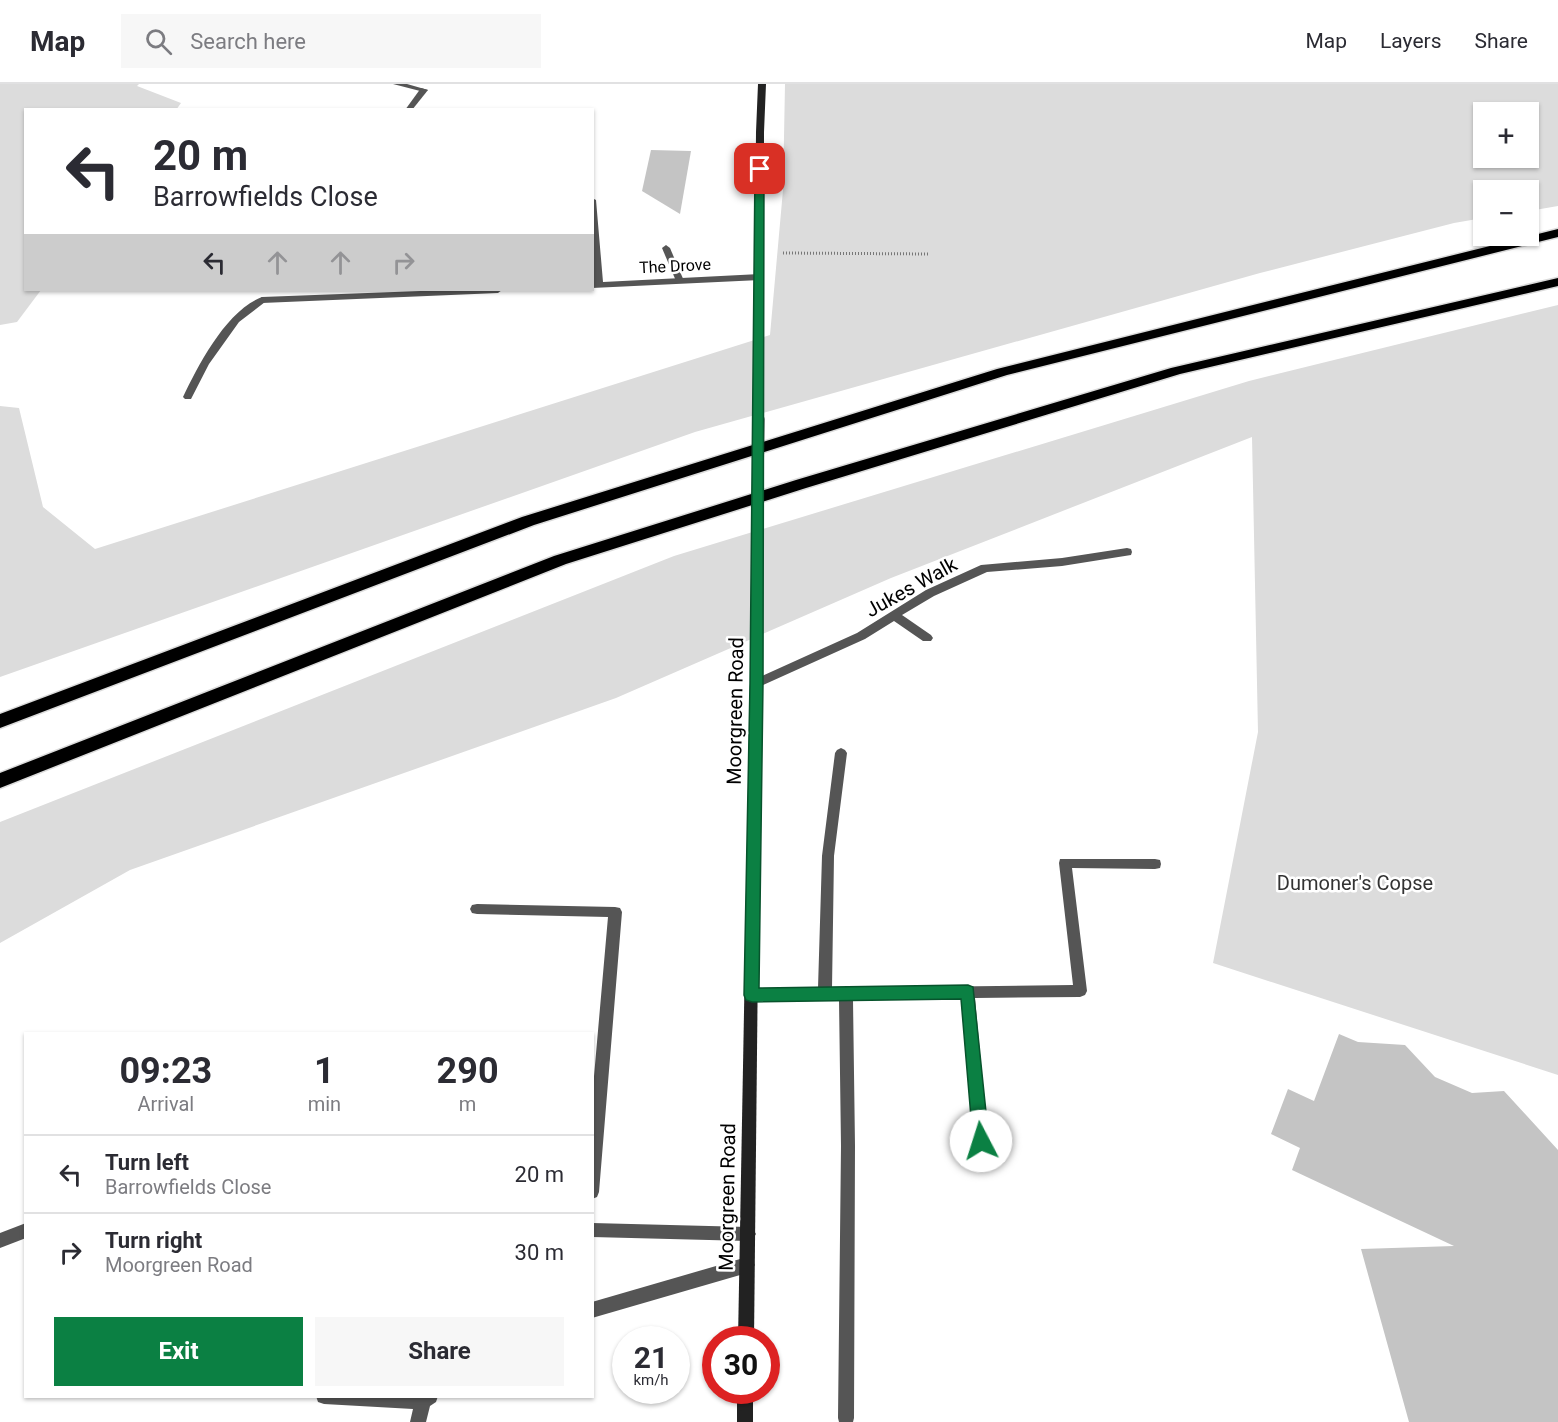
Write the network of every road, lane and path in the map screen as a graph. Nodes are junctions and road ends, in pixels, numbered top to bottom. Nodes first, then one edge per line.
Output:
1 (397, 84) edge
2 (762, 84) edge
3 (410, 108) edge
4 (1558, 233) edge
5 (594, 242) edge
6 (666, 249) dead end
7 (760, 252) junction
8 (929, 254) dead end
9 (760, 277) junction
10 (680, 281) junction
11 (1558, 282) edge
12 (596, 285) edge
13 (269, 291) edge
14 (474, 291) edge
15 (262, 300) junction
16 (188, 396) dead end
17 (1127, 552) dead end
18 (894, 615) junction
19 (927, 638) dead end
20 (757, 683) junction
21 (0, 721) edge
22 (841, 753) dead end
23 (0, 781) edge
24 (1155, 864) dead end
25 (477, 909) dead end
26 (968, 992) junction
27 (846, 993) junction
28 (825, 994) junction
29 (752, 995) junction
30 (981, 1141) dead end
31 (594, 1168) edge
32 (594, 1230) edge
33 (24, 1231) edge
34 (748, 1234) junction
35 (0, 1242) edge
36 (747, 1265) junction
37 (594, 1309) edge
38 (746, 1326) edge
39 (392, 1398) edge
40 (426, 1399) edge
41 (745, 1404) edge
42 (846, 1418) dead end
43 (418, 1422) edge
44 (744, 1422) edge

1 - 3 street
2 - 7 street, Moorgreen Road
4 - 21 highway
5 - 12 street
6 - 10 street
7 - 8 path
7 - 9 street, Moorgreen Road
9 - 10 street, The Drove
9 - 20 street, Moorgreen Road, bridge
10 - 12 street, The Drove
11 - 23 highway
13 - 15 street
14 - 15 street
15 - 16 street
17 - 18 street, Jukes Walk
18 - 19 street
18 - 20 street, Jukes Walk
20 - 29 street, Moorgreen Road
22 - 28 street
24 - 26 street
25 - 31 street
26 - 27 street
26 - 30 street
27 - 28 street
27 - 42 street
28 - 29 street
29 - 34 street, Moorgreen Road
32 - 34 street
33 - 35 street
34 - 36 street, Moorgreen Road
36 - 37 street
36 - 38 street, Moorgreen Road
39 - 40 street
40 - 43 street
41 - 44 street

